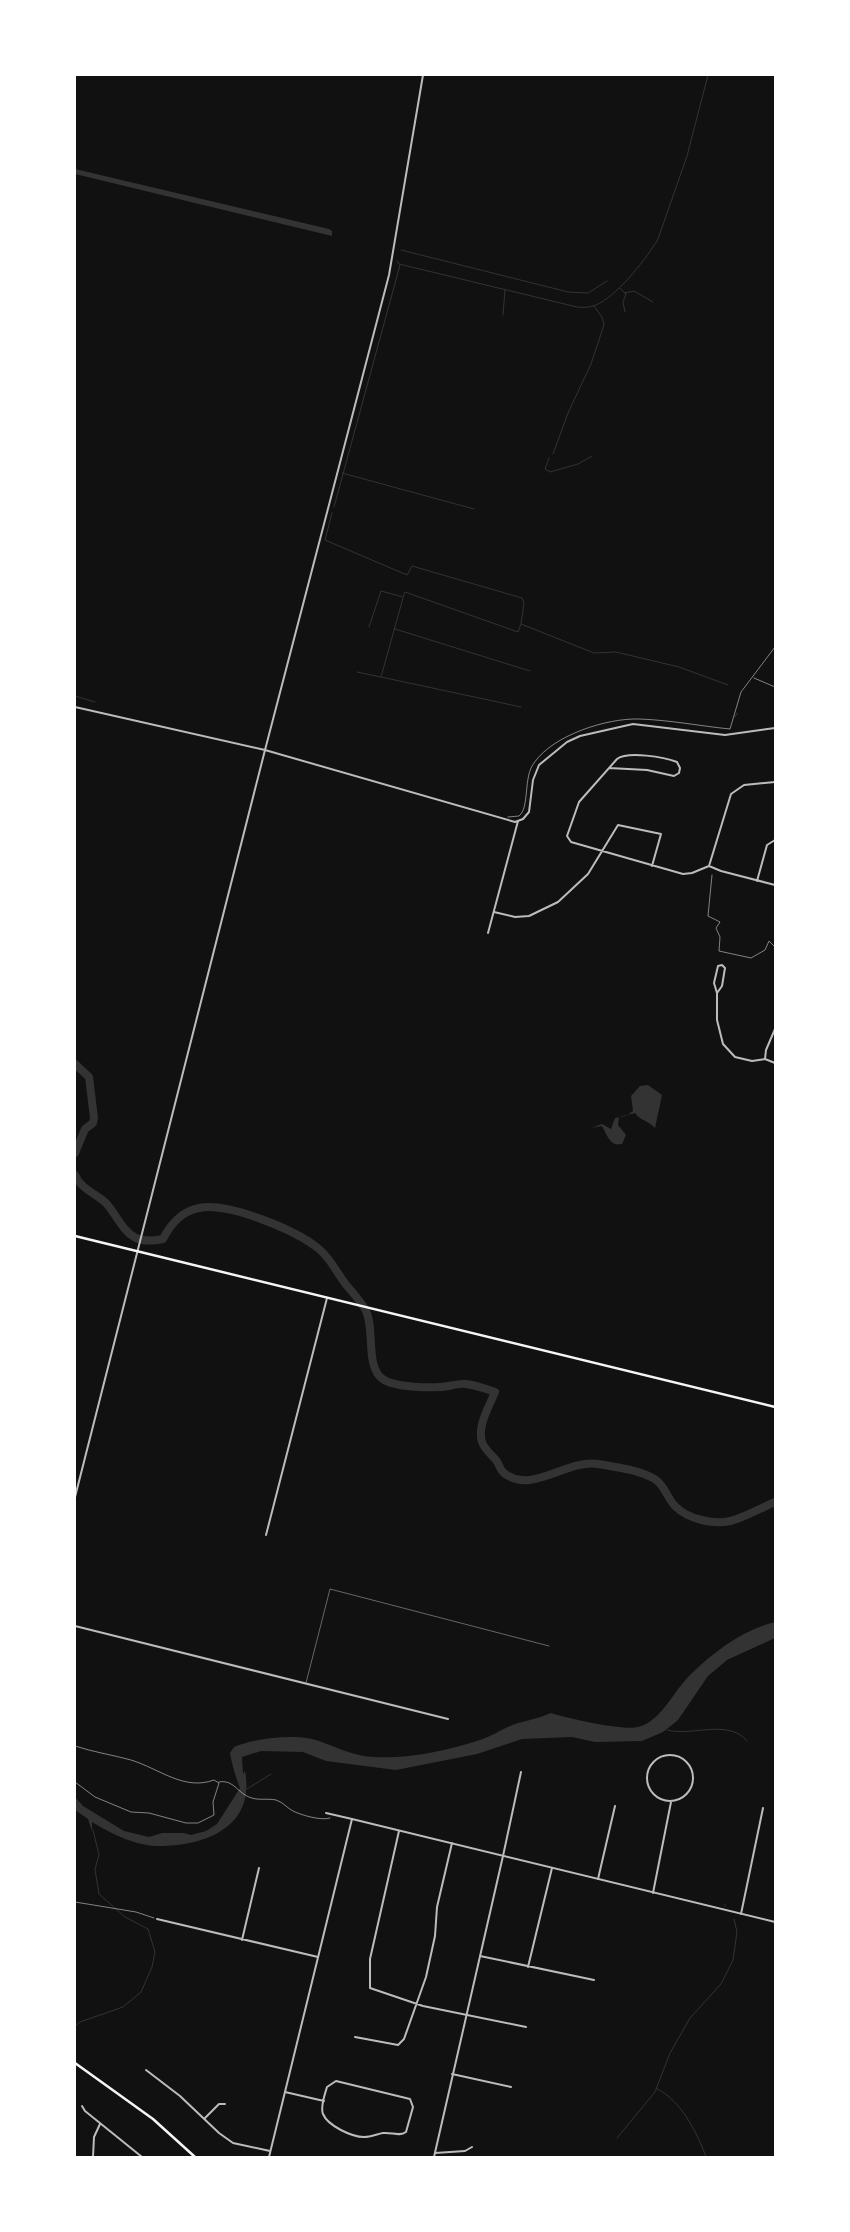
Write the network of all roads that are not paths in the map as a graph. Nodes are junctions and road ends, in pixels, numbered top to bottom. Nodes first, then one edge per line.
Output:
1 (423, 75) edge
2 (75, 707) edge
3 (775, 728) edge
4 (266, 750) junction
5 (609, 768) junction
6 (775, 782) edge
7 (518, 821) junction
8 (774, 840) edge
9 (602, 851) junction
10 (652, 866) junction
11 (709, 866) junction
12 (757, 880) junction
13 (775, 885) edge
14 (494, 912) junction
15 (488, 933) dead end
16 (717, 993) junction
17 (775, 1029) edge
18 (765, 1059) junction
19 (775, 1063) edge
20 (75, 1236) edge
21 (139, 1252) junction
22 (327, 1298) junction
23 (775, 1407) edge
24 (75, 1497) edge
25 (266, 1535) dead end
26 (75, 1626) edge
27 (549, 1646) dead end
28 (306, 1683) junction
29 (448, 1718) dead end
30 (521, 1772) dead end
31 (671, 1801) junction
32 (614, 1806) dead end
33 (763, 1808) dead end
34 (326, 1813) dead end
35 (352, 1820) junction
36 (399, 1831) junction
37 (452, 1843) junction
38 (503, 1856) junction
39 (259, 1868) dead end
40 (552, 1868) junction
41 (598, 1879) junction
42 (653, 1893) junction
43 (742, 1914) junction
44 (156, 1919) road end
45 (775, 1922) edge
46 (242, 1940) junction
47 (480, 1956) junction
48 (318, 1957) junction
49 (528, 1967) junction
50 (594, 1980) dead end
51 (418, 2004) junction
52 (466, 2015) junction
53 (526, 2027) dead end
54 (355, 2037) dead end
55 (75, 2063) edge
56 (146, 2070) dead end
57 (452, 2074) junction
58 (511, 2087) dead end
59 (285, 2092) junction
60 (324, 2101) junction
61 (225, 2104) dead end
62 (82, 2106) dead end
63 (205, 2118) junction
64 (100, 2124) junction
65 (472, 2147) dead end
66 (270, 2152) junction
67 (435, 2153) junction
68 (93, 2157) edge
69 (142, 2157) edge
70 (195, 2157) edge
71 (268, 2157) edge
72 (434, 2157) edge

1 - 4 street
2 - 4 street
3 - 7 street
4 - 7 street
4 - 21 street
5 - 5 street
5 - 9 street
6 - 11 street
7 - 14 street
8 - 12 street
9 - 10 street
9 - 10 street
9 - 14 street
10 - 11 street
11 - 12 street
12 - 13 street
14 - 15 street
16 - 16 street
16 - 18 street
17 - 18 street
18 - 19 street
20 - 21 main road
21 - 22 main road
21 - 24 street
22 - 23 main road
22 - 25 street
26 - 28 street
27 - 28 lane
28 - 29 street
30 - 38 street
31 - 31 street
31 - 42 street
32 - 41 street
33 - 43 street
34 - 35 street
35 - 36 street
35 - 48 street
36 - 37 street
36 - 51 street
37 - 38 street
37 - 51 street
38 - 40 street
38 - 47 street
39 - 46 street
40 - 41 street
40 - 49 street
41 - 42 street
42 - 43 street
43 - 45 street
44 - 46 street
46 - 48 street
47 - 49 street
47 - 52 street
48 - 59 street
49 - 50 street
51 - 52 street
51 - 54 street
52 - 53 street
52 - 57 street
55 - 70 main road
56 - 63 street
57 - 58 street
57 - 67 street
59 - 60 street
59 - 66 street
60 - 60 street
61 - 63 street
62 - 64 street
63 - 66 street
64 - 68 street
64 - 69 street
65 - 67 street
66 - 71 street
67 - 72 street

